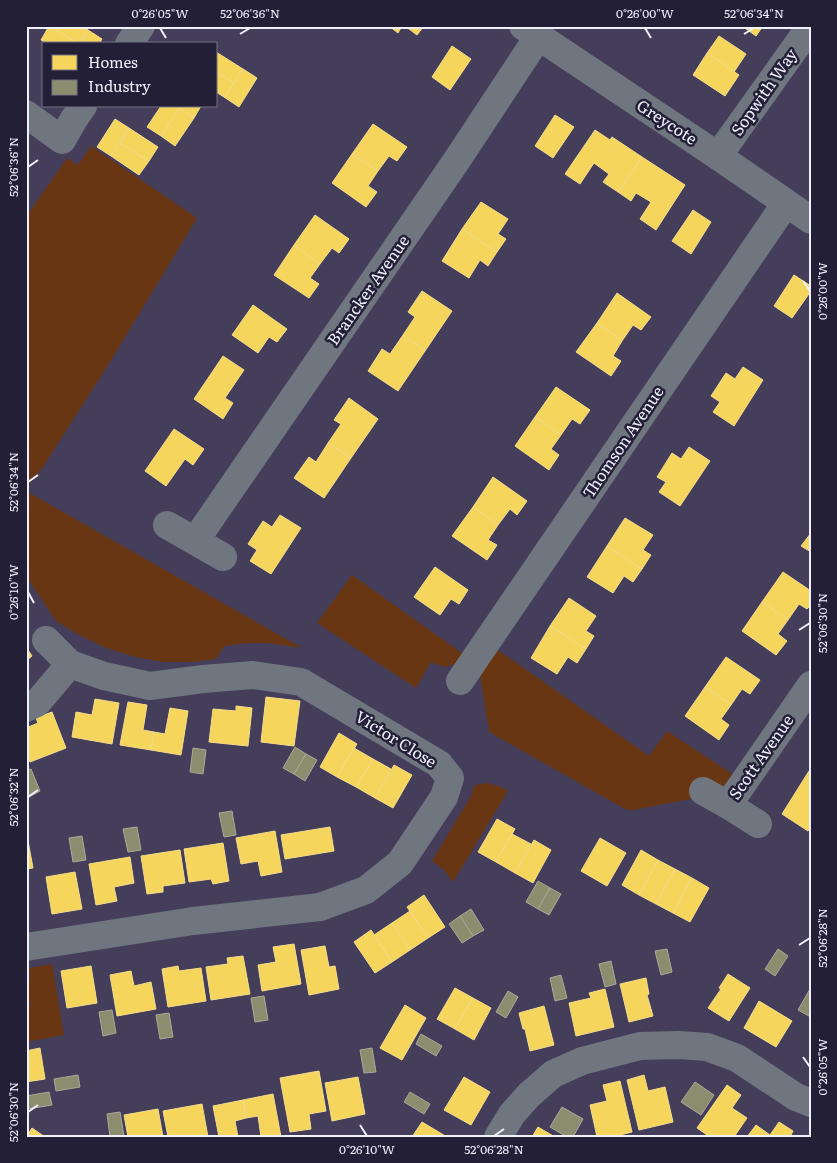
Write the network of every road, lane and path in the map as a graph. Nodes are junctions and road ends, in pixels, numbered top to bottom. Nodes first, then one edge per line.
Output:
1 (141, 26) edge
2 (811, 29) edge
3 (530, 31) edge
4 (129, 42) edge
5 (82, 108) edge
6 (26, 114) edge
7 (718, 156) junction
8 (786, 203) junction
9 (811, 220) edge
10 (167, 525) dead end
11 (195, 541) junction
12 (223, 557) dead end
13 (46, 640) dead end
14 (70, 664) junction
15 (460, 681) dead end
16 (811, 685) edge
17 (26, 708) edge
18 (703, 791) dead end
19 (728, 805) junction
20 (758, 824) dead end
21 (26, 947) edge
22 (811, 1103) edge
23 (498, 1137) edge

1 - 4 street
2 - 7 street, Sopwith Way
3 - 7 street, Greycote
3 - 11 street, Brancker Avenue
5 - 6 street
7 - 8 street, Greycote
8 - 9 street, Greycote
8 - 15 street, Thomson Avenue
10 - 11 street
11 - 12 street
13 - 14 street, Victor Close
14 - 17 street
14 - 21 street, Victor Close
16 - 19 street, Scott Avenue
18 - 19 street
19 - 20 street
22 - 23 street

